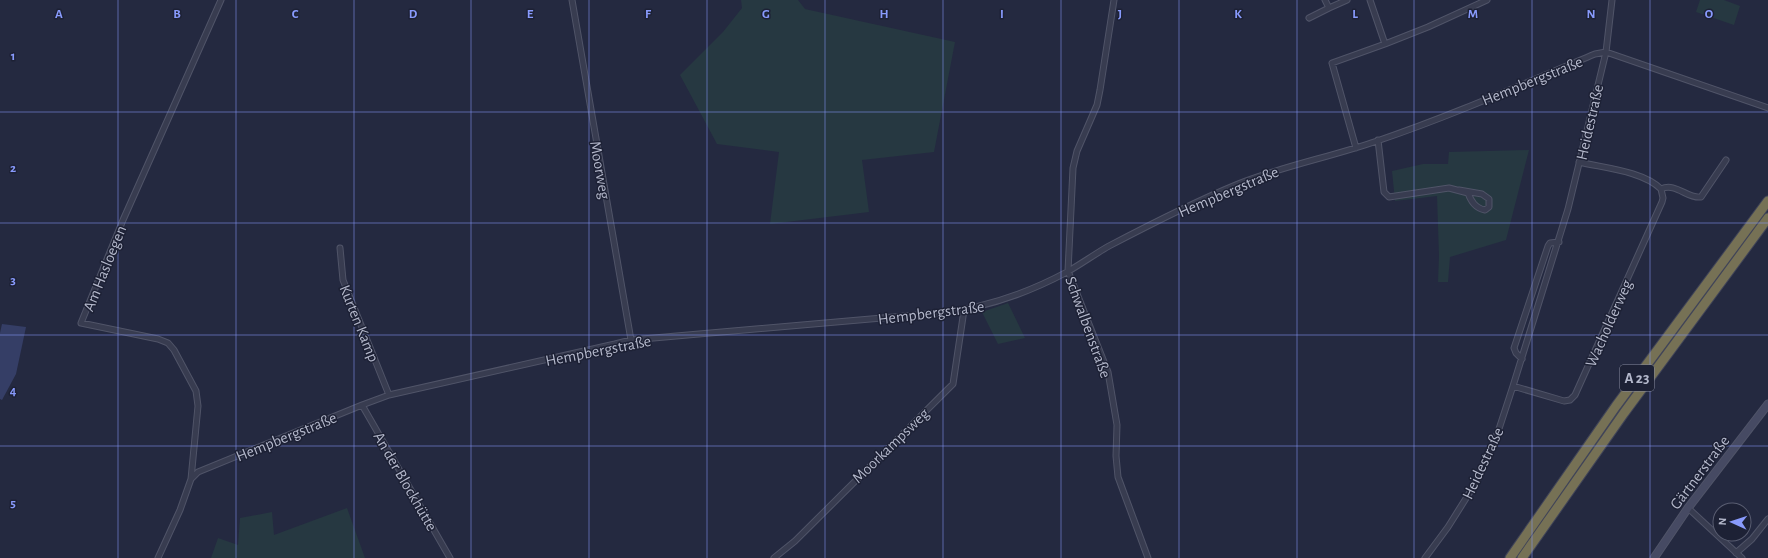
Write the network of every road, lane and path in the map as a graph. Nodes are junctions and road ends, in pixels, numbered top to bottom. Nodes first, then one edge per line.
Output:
1 (221, 0) edge
2 (572, 0) edge
3 (1114, 0) edge
4 (1325, 0) edge
5 (1347, 0) edge
6 (1370, 0) edge
7 (1487, 0) edge
8 (1612, 0) edge
9 (1329, 8) junction
10 (1309, 18) dead end
11 (1385, 44) junction
12 (1606, 52) junction
13 (1768, 108) edge
14 (1378, 140) junction
15 (1356, 148) junction
16 (1726, 160) dead end
17 (1579, 162) junction
18 (1661, 189) junction
19 (1458, 190) junction
20 (1768, 201) edge
21 (1767, 220) edge
22 (1559, 242) junction
23 (340, 248) dead end
24 (1068, 271) junction
25 (964, 310) junction
26 (631, 340) junction
27 (1522, 359) junction
28 (1513, 386) junction
29 (389, 395) junction
30 (1768, 404) edge
31 (362, 405) junction
32 (191, 479) junction
33 (1688, 508) junction
34 (1768, 519) edge
35 (1736, 553) junction
36 (158, 558) edge
37 (450, 558) edge
38 (774, 558) edge
39 (1148, 558) edge
40 (1425, 558) edge
41 (1510, 558) edge
42 (1522, 558) edge
43 (1654, 558) edge
44 (1742, 558) edge

1 - 32 street, Am Hasloegen
2 - 26 street, Moorweg
3 - 24 street, Schwalbenstraße
4 - 9 street
5 - 9 street
6 - 11 street
7 - 11 street
8 - 12 street, Heidestraße
9 - 10 street
11 - 15 street
12 - 13 street
12 - 14 street, Hempbergstraße
12 - 17 street, Heidestraße
14 - 15 street, Hempbergstraße
14 - 19 street
15 - 24 street, Hempbergstraße
16 - 18 street
17 - 18 street
17 - 22 street, Heidestraße
18 - 28 street, Wacholderweg
19 - 19 street
20 - 41 highway, A 23
21 - 42 highway, A 23
22 - 27 street, Heidestraße
22 - 27 street
23 - 29 street, Kurten Kamp
24 - 25 street, Hempbergstraße
24 - 39 street, Schwalbenstraße
25 - 26 street, Hempbergstraße
25 - 38 street, Moorkampsweg
26 - 29 street, Hempbergstraße
27 - 28 street, Heidestraße
28 - 40 street, Heidestraße
29 - 31 street, Hempbergstraße
30 - 33 street, Gärtnerstraße
31 - 32 street, Hempbergstraße
31 - 37 street, An der Blockhütte
32 - 36 street
33 - 35 street
33 - 43 street, Gärtnerstraße
34 - 35 street
35 - 44 street

